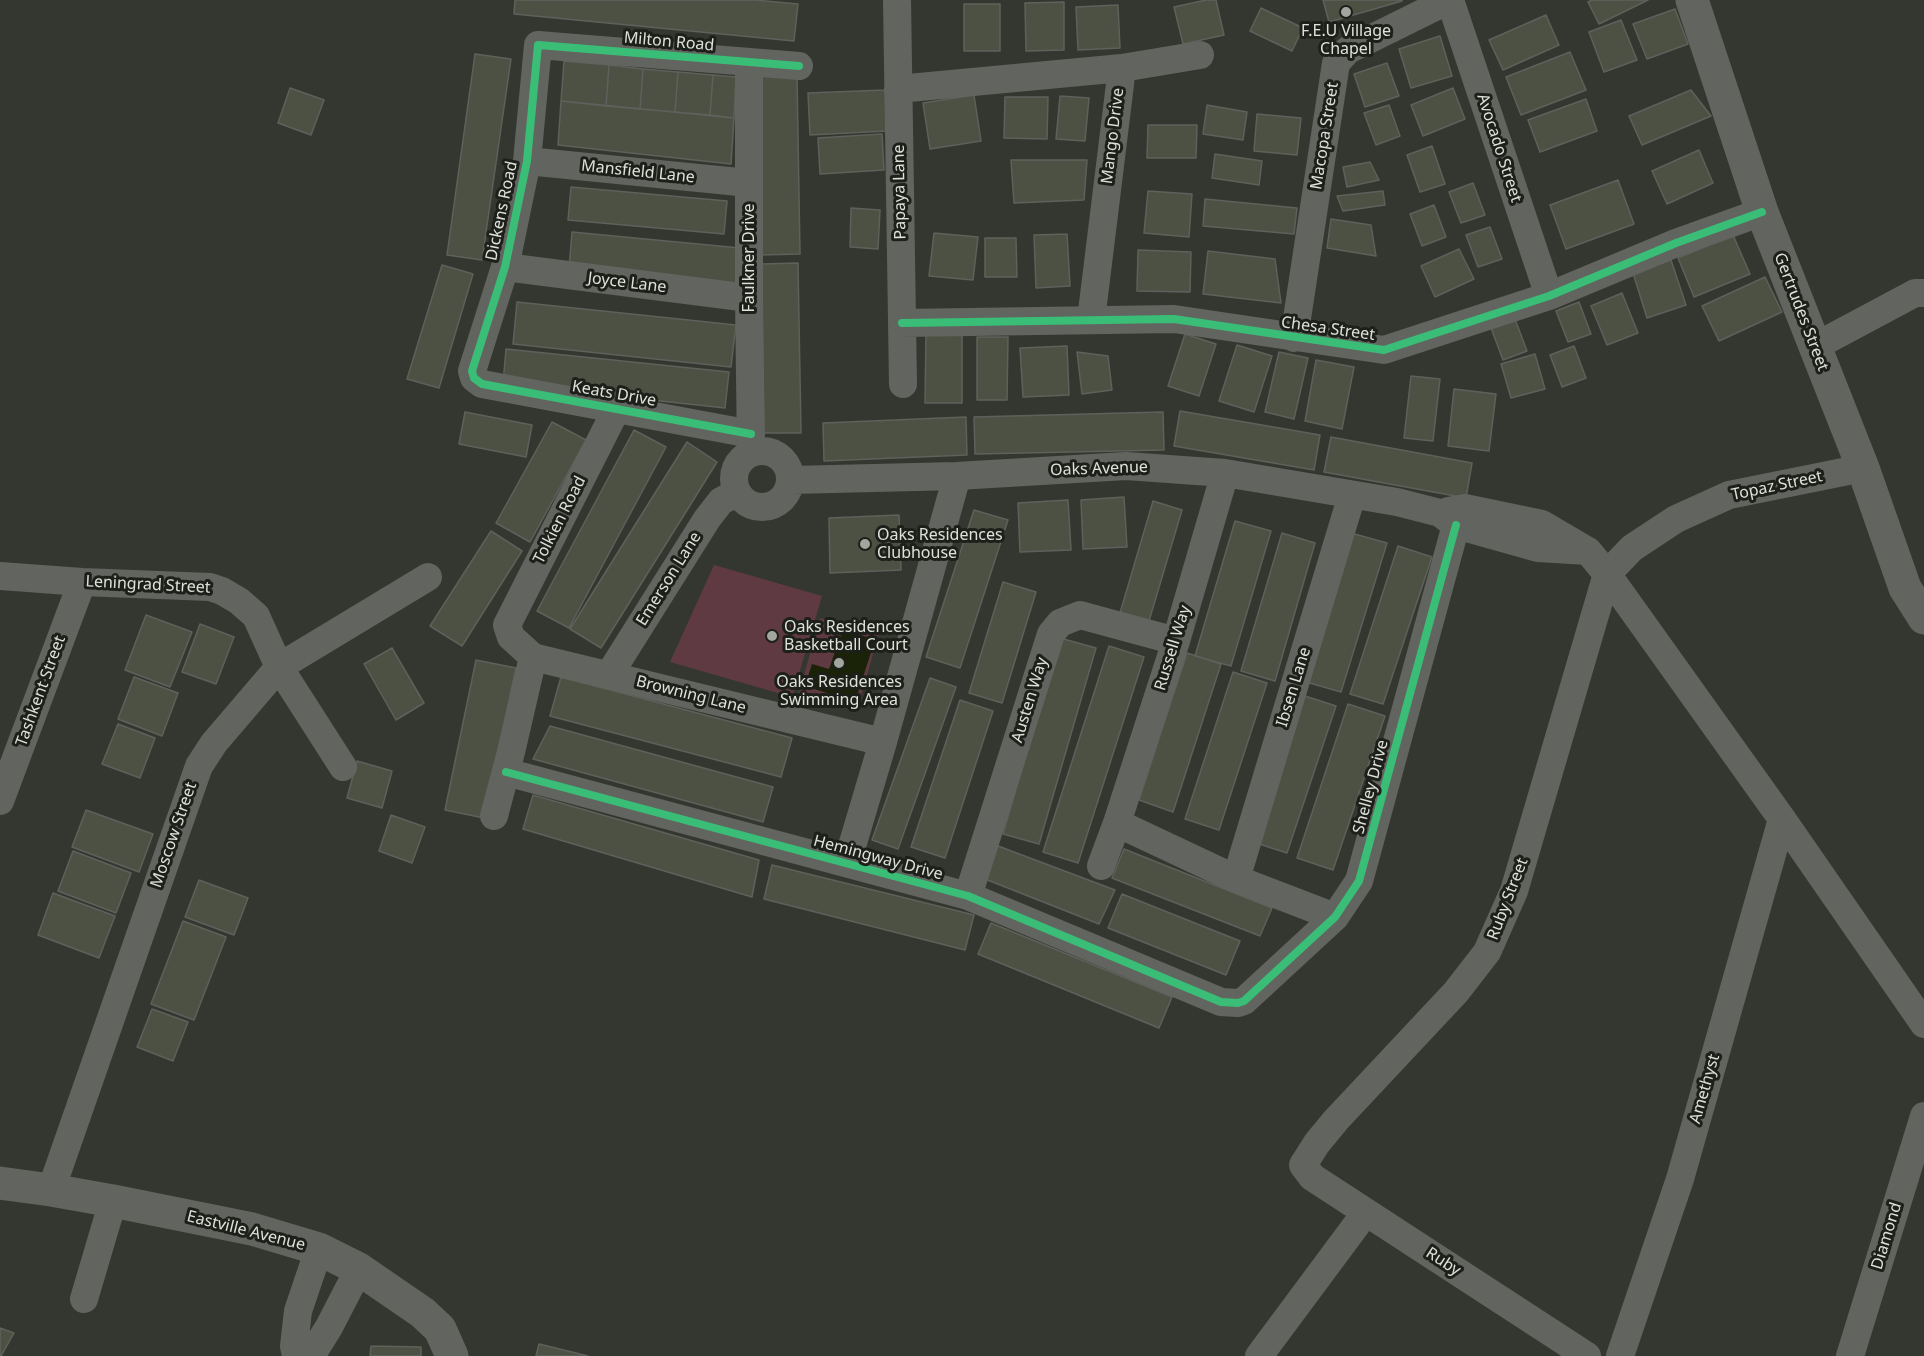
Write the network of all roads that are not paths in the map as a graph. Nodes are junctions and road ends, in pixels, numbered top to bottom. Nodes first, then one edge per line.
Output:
1 (897, 0) edge
2 (1449, 0) edge
3 (1692, 0) edge
4 (538, 45) joint
5 (1200, 55) dead end
6 (748, 62) junction
7 (799, 66) dead end
8 (1122, 68) junction
9 (898, 89) junction
10 (527, 161) junction
11 (749, 183) junction
12 (1762, 212) junction
13 (505, 267) junction
14 (1924, 293) edge
15 (1549, 296) junction
16 (748, 298) junction
17 (1091, 320) junction
18 (902, 323) junction
19 (1294, 338) junction
20 (1814, 347) junction
21 (474, 378) joint
22 (903, 384) dead end
23 (617, 408) junction
24 (751, 444) junction
25 (1863, 468) junction
26 (1225, 472) junction
27 (957, 476) junction
28 (791, 480) junction
29 (737, 493) junction
30 (1352, 495) junction
31 (1448, 519) junction
32 (1607, 574) junction
33 (0, 576) edge
34 (428, 577) dead end
35 (82, 582) junction
36 (1924, 618) edge
37 (1176, 641) junction
38 (533, 657) junction
39 (279, 667) junction
40 (609, 675) junction
41 (883, 742) junction
42 (343, 767) dead end
43 (506, 772) junction
44 (0, 801) edge
45 (494, 816) dead end
46 (1782, 819) junction
47 (1117, 823) junction
48 (847, 863) junction
49 (1101, 866) dead end
50 (1236, 879) junction
51 (968, 896) junction
52 (1335, 917) junction
53 (1230, 1003) joint
54 (1924, 1024) edge
55 (1924, 1116) edge
56 (1303, 1165) joint
57 (0, 1183) edge
58 (51, 1190) junction
59 (112, 1201) junction
60 (1366, 1212) junction
61 (318, 1249) junction
62 (358, 1269) junction
63 (84, 1299) dead end
64 (296, 1356) edge
65 (311, 1356) edge
66 (452, 1356) edge
67 (1259, 1356) edge
68 (1587, 1356) edge
69 (1620, 1356) edge
70 (1850, 1356) edge

1 - 9 street, Papaya Lane
2 - 15 street, Avocado Street
2 - 19 street, Macopa Street
3 - 12 street, Gertrudes Street
4 - 6 street, Milton Road
4 - 10 street, Dickens Road
5 - 8 street
6 - 7 street, Milton Road
6 - 11 street, Faulkner Drive
8 - 9 street, Mango Drive
8 - 17 street, Mango Drive
9 - 18 street, Papaya Lane
10 - 11 street, Mansfield Lane
10 - 13 street, Dickens Road
11 - 16 street, Faulkner Drive
12 - 15 street, Chesa Street
12 - 20 street, Gertrudes Street
13 - 16 street, Joyce Lane
13 - 21 street, Dickens Road
14 - 20 street
15 - 19 street, Chesa Street
16 - 24 street, Faulkner Drive
17 - 18 street, Chesa Street
17 - 19 street, Chesa Street
18 - 22 street, Papaya Lane
20 - 25 street, Gertrudes Street
21 - 23 street, Keats Drive
23 - 24 street, Keats Drive
23 - 38 street, Tolkien Road
24 - 28 street
24 - 29 street
25 - 32 street, Topaz Street
25 - 36 street, Gertrudes Street
26 - 27 street, Oaks Avenue
26 - 30 street, Oaks Avenue
26 - 37 street, Russell Way
27 - 28 street, Oaks Avenue
27 - 41 street
28 - 29 street
29 - 40 street, Emerson Lane
30 - 31 street, Oaks Avenue
30 - 50 street, Ibsen Lane
31 - 32 street, Oaks Avenue
31 - 52 street, Shelley Drive
32 - 46 street, Oaks Avenue
32 - 56 street, Ruby Street
33 - 35 street, Leningrad Street
34 - 39 street, Moscow Street
35 - 39 street, Leningrad Street
35 - 44 street, Tashkent Street
37 - 47 street, Russell Way
37 - 51 street, Austen Way
38 - 40 street, Browning Lane
38 - 43 street
39 - 42 street, Leningrad Street
39 - 58 street, Moscow Street
40 - 41 street, Browning Lane
41 - 48 street
43 - 45 street
43 - 48 street, Hemingway Drive
46 - 54 street, Oaks Avenue
46 - 69 street, Amethyst
47 - 49 street, Russell Way
47 - 50 street
48 - 51 street, Hemingway Drive
50 - 52 street
51 - 53 street, Hemingway Drive
52 - 53 street, Shelley Drive
55 - 70 street, Diamond
56 - 60 street, Ruby
57 - 58 street, Eastville Avenue
58 - 59 street, Eastville Avenue
59 - 61 street, Eastville Avenue
59 - 63 street
60 - 67 street
60 - 68 street, Ruby
61 - 62 street, Eastville Avenue
61 - 64 street
62 - 65 street
62 - 66 street, Eastville Avenue

